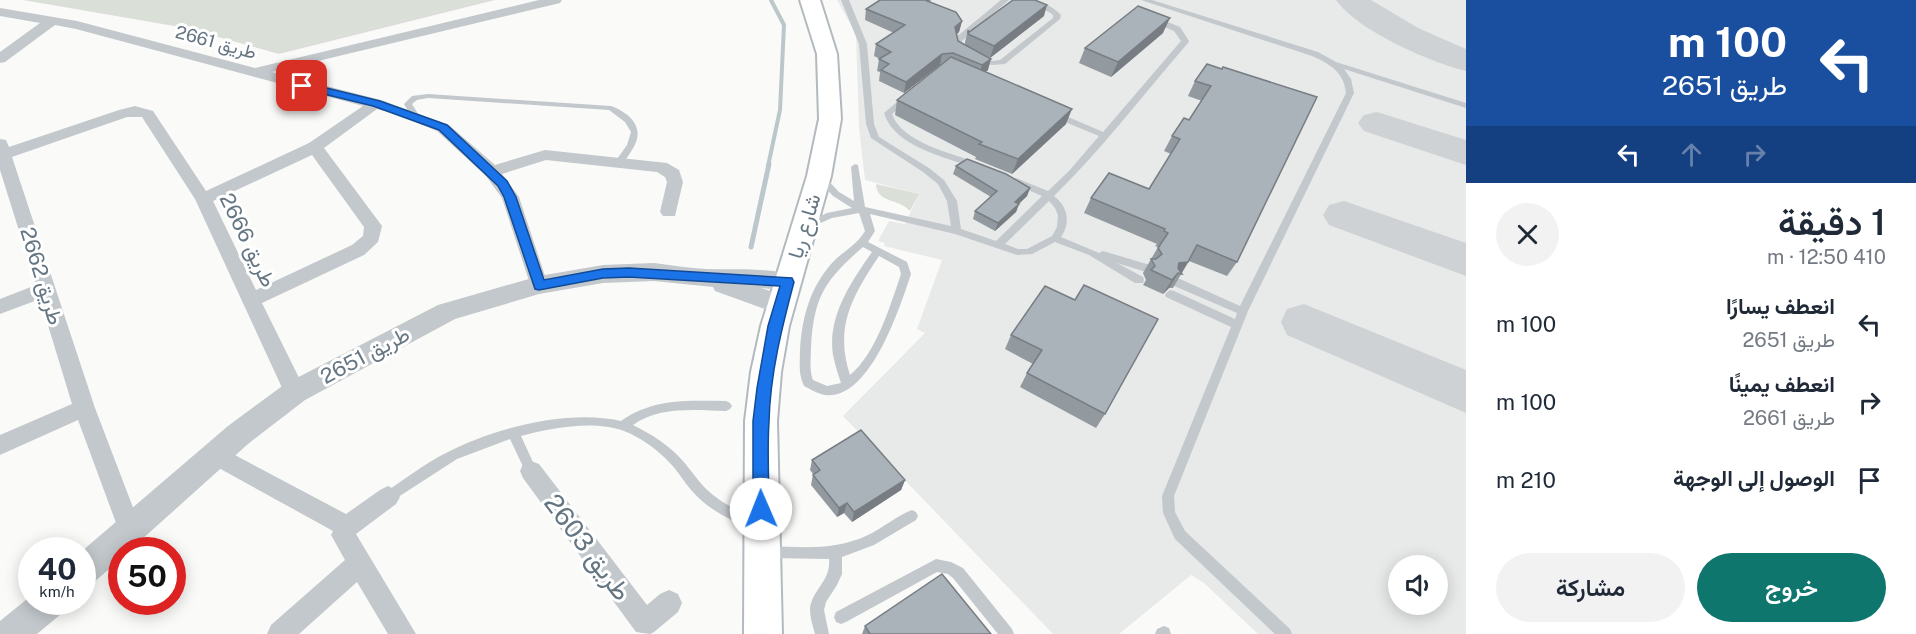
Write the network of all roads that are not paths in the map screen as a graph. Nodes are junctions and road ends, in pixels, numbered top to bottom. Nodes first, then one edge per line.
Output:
1 (555, 0) edge
2 (810, 0) edge
3 (845, 0) edge
4 (1005, 0) edge
5 (1028, 0) edge
6 (1145, 0) edge
7 (1042, 2) edge
8 (0, 12) edge
9 (1149, 18) edge
10 (54, 20) junction
11 (0, 59) edge
12 (1334, 63) junction
13 (254, 72) junction
14 (916, 91) edge
15 (376, 103) junction
16 (1466, 106) edge
17 (1050, 112) edge
18 (417, 117) junction
19 (1105, 136) junction
20 (315, 147) junction
21 (2, 149) edge
22 (619, 162) junction
23 (855, 167) dead end
24 (985, 169) edge
25 (492, 172) junction
26 (819, 176) junction
27 (1004, 177) edge
28 (1049, 195) junction
29 (204, 198) junction
30 (861, 209) junction
31 (669, 212) dead end
32 (803, 227) junction
33 (957, 231) junction
34 (1055, 238) junction
35 (863, 243) junction
36 (998, 245) junction
37 (877, 252) junction
38 (1092, 253) junction
39 (1146, 268) dead end
40 (1139, 280) dead end
41 (1176, 282) edge
42 (539, 285) junction
43 (46, 289) junction
44 (784, 293) junction
45 (1170, 294) edge
46 (252, 300) junction
47 (0, 307) edge
48 (1243, 312) junction
49 (1238, 325) junction
50 (848, 384) junction
51 (295, 392) junction
52 (726, 406) dead end
53 (84, 408) junction
54 (622, 426) junction
55 (513, 433) junction
56 (0, 445) edge
57 (216, 455) junction
58 (531, 471) joint
59 (388, 497) joint
60 (912, 516) dead end
61 (348, 527) junction
62 (130, 531) junction
63 (762, 539) junction
64 (835, 552) junction
65 (96, 560) edge
66 (360, 563) junction
67 (669, 603) dead end
68 (34, 615) edge
69 (841, 617) dead end
70 (639, 628) edge
71 (11, 634) edge
72 (280, 634) edge
73 (403, 634) edge
74 (763, 634) edge
75 (822, 634) edge
76 (1007, 634) edge
77 (1285, 634) edge

1 - 13 street
2 - 26 main road, شارع ريا
3 - 33 lane
4 - 7 lane
5 - 7 lane
6 - 12 lane
8 - 10 street, طريق 2661
9 - 19 lane
10 - 11 street
10 - 13 street, طريق 2661
12 - 16 lane
12 - 48 lane
13 - 15 street, طريق 2661
14 - 24 lane
15 - 18 street, طريق 2661
15 - 20 street
17 - 19 lane
18 - 22 lane
18 - 25 street, طريق 2661
19 - 28 lane
20 - 29 street
20 - 46 street
21 - 29 street, طريق 2666
21 - 43 street, طريق 2662
22 - 25 street
22 - 31 street
23 - 30 lane
25 - 42 street, طريق 2661
26 - 30 lane
26 - 32 main road, شارع ريا
27 - 28 lane
28 - 34 lane
28 - 36 lane
29 - 46 street, طريق 2666
30 - 32 lane
30 - 33 lane
30 - 35 lane
32 - 44 main road, شارع ريا
33 - 36 lane
34 - 36 lane
34 - 38 lane
35 - 37 lane
35 - 50 lane
37 - 50 lane
37 - 50 lane
38 - 39 lane
38 - 40 lane
41 - 48 lane
42 - 44 street, طريق 2651
42 - 51 street, طريق 2651
43 - 47 street
43 - 53 street, طريق 2662
44 - 63 main road, شارع ريا
45 - 49 lane
46 - 51 street, طريق 2666
48 - 49 lane
49 - 77 lane
51 - 57 street, طريق 2651
52 - 54 lane
53 - 56 street
53 - 62 street, طريق 2662
54 - 55 lane
54 - 63 lane
55 - 58 lane
55 - 59 lane
57 - 61 street
57 - 62 street, طريق 2651
58 - 70 street, طريق 2603
59 - 61 street
60 - 64 lane
61 - 66 street
62 - 65 street, طريق 2651
63 - 64 lane
63 - 74 main road, شارع ريا
64 - 75 lane
66 - 72 street
66 - 73 street
67 - 70 street, طريق 2603
68 - 71 street
69 - 76 lane

